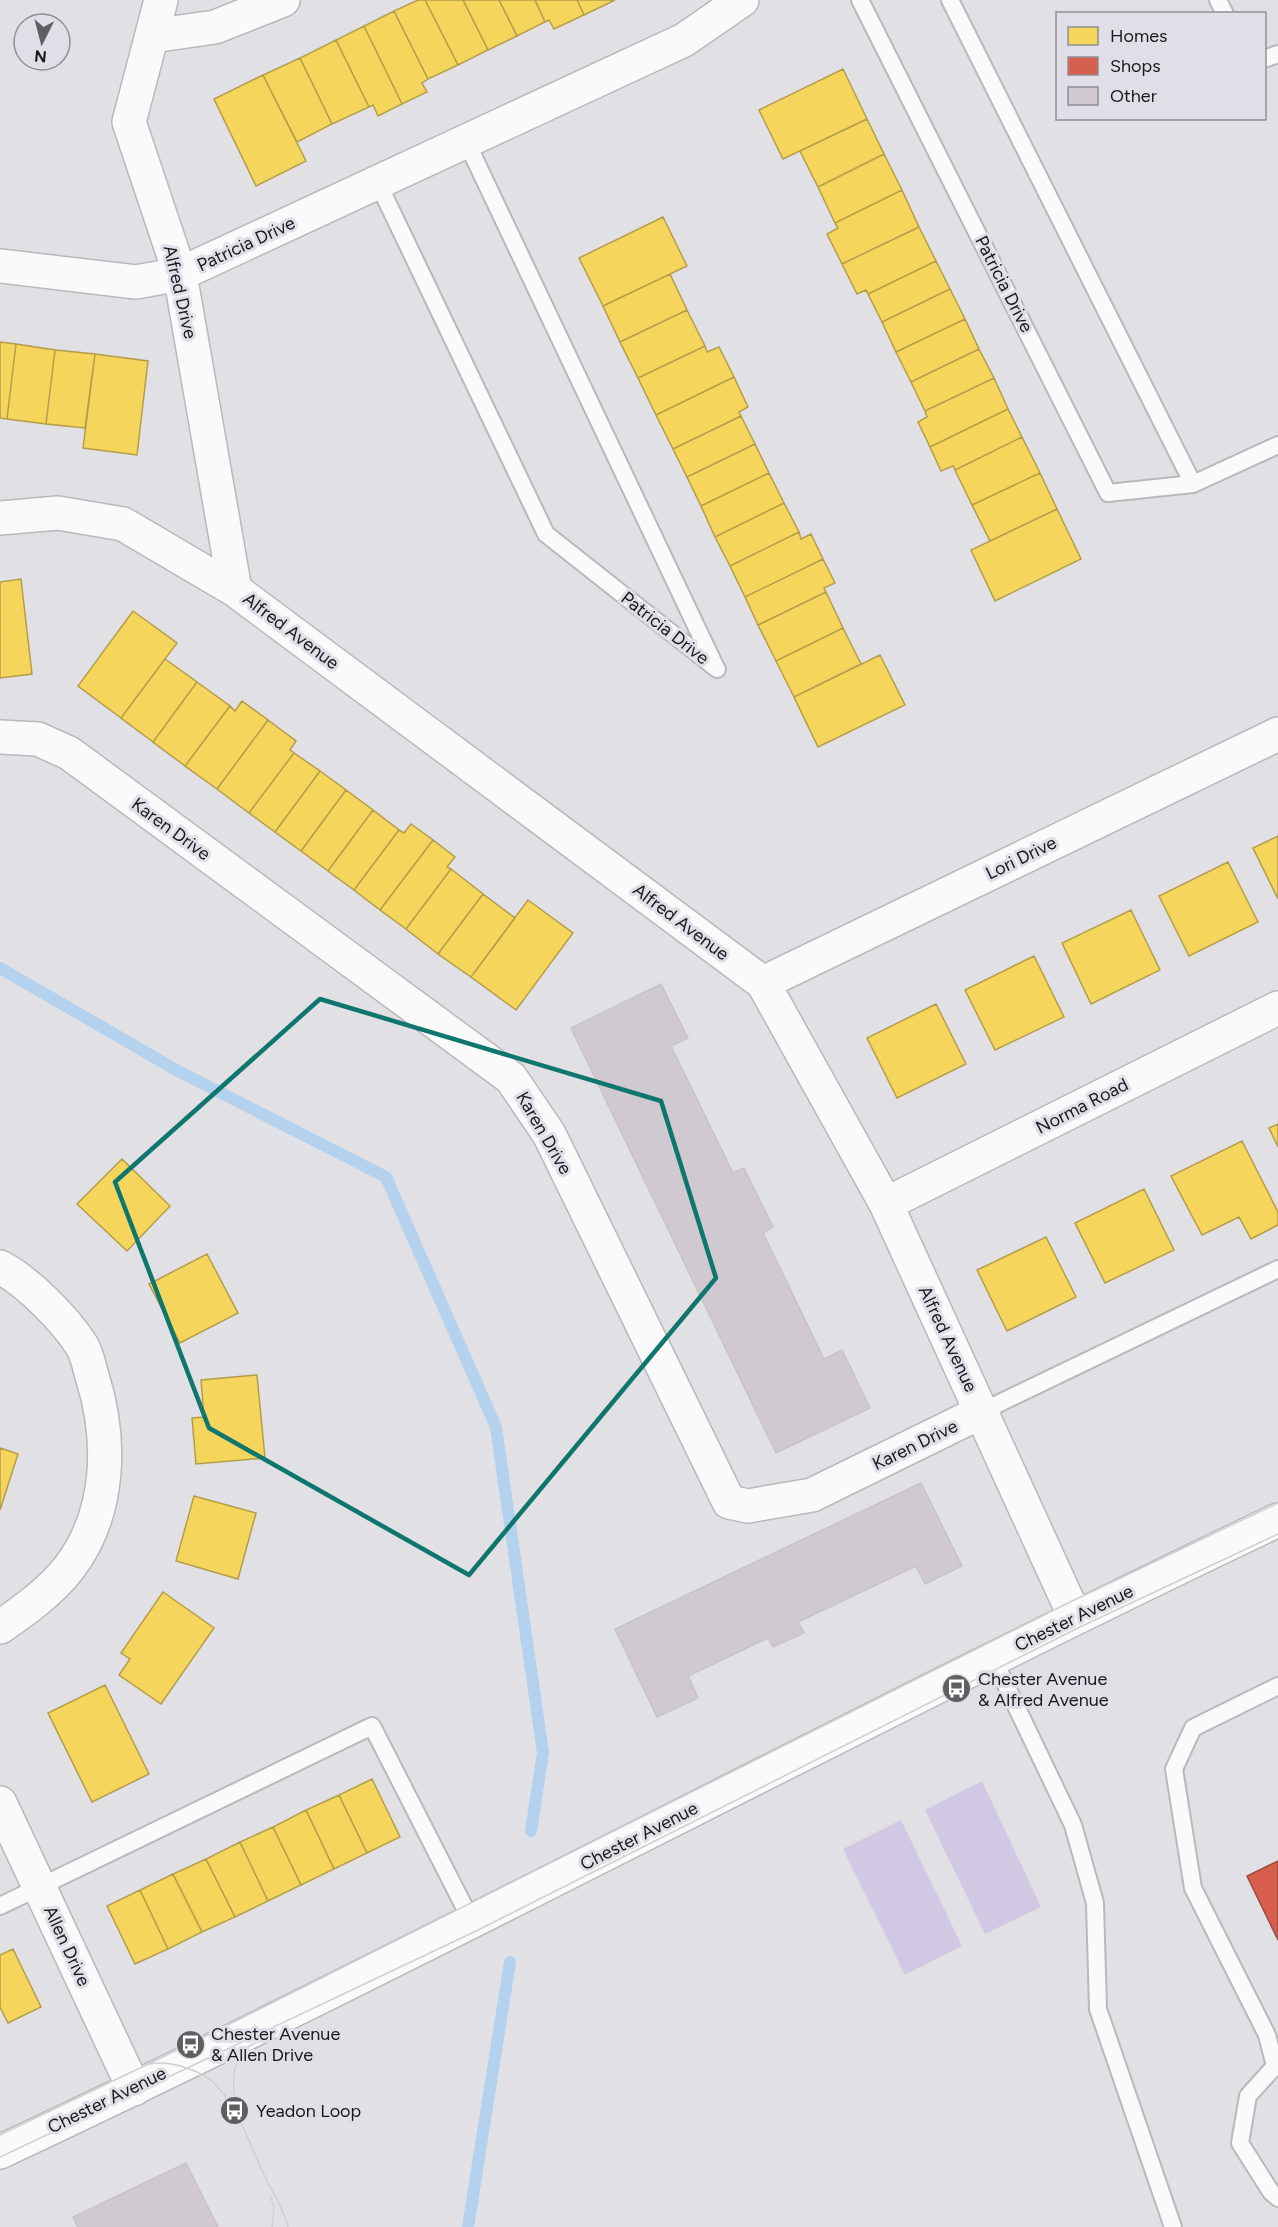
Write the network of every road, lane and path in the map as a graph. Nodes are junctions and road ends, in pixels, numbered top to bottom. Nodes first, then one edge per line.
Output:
1 (161, 0) edge
2 (283, 0) edge
3 (742, 0) edge
4 (950, 0) edge
5 (865, 2) edge
6 (152, 36) junction
7 (467, 142) junction
8 (378, 183) junction
9 (0, 266) edge
10 (180, 274) junction
11 (1278, 445) edge
12 (1193, 484) junction
13 (0, 518) edge
14 (235, 590) junction
15 (1278, 734) edge
16 (0, 736) edge
17 (763, 983) junction
18 (1278, 1008) edge
19 (886, 1204) junction
20 (0, 1267) edge
21 (1278, 1269) edge
22 (981, 1412) junction
23 (1278, 1520) edge
24 (1075, 1617) junction
25 (0, 1627) edge
26 (993, 1658) junction
27 (1278, 1686) edge
28 (0, 1803) edge
29 (39, 1886) junction
30 (0, 1906) edge
31 (471, 1920) junction
32 (134, 2089) junction
33 (0, 2152) edge
34 (1278, 2198) edge
35 (1173, 2227) edge

1 - 6 street, Alfred Drive
2 - 6 street
3 - 7 street, Patricia Drive
4 - 12 lane
5 - 12 lane, Patricia Drive
6 - 10 street, Alfred Drive
7 - 8 street, Patricia Drive
7 - 8 lane, Patricia Drive
8 - 10 street, Patricia Drive
9 - 10 street, Patricia Drive
10 - 14 street, Alfred Drive
11 - 12 lane
13 - 14 street, Alfred Avenue
14 - 17 street, Alfred Avenue
15 - 17 street, Lori Drive
16 - 22 street, Karen Drive
17 - 19 street, Alfred Avenue
18 - 19 street, Norma Road
19 - 22 street, Alfred Avenue
20 - 25 street
21 - 22 lane
22 - 24 street, Alfred Avenue
23 - 24 street, Chester Avenue
24 - 26 street, Chester Avenue
26 - 31 street, Chester Avenue
26 - 35 lane
27 - 34 lane
28 - 29 street, Allen Drive
29 - 30 lane
29 - 31 lane
29 - 32 street, Allen Drive
31 - 32 street, Chester Avenue
32 - 33 street, Chester Avenue

